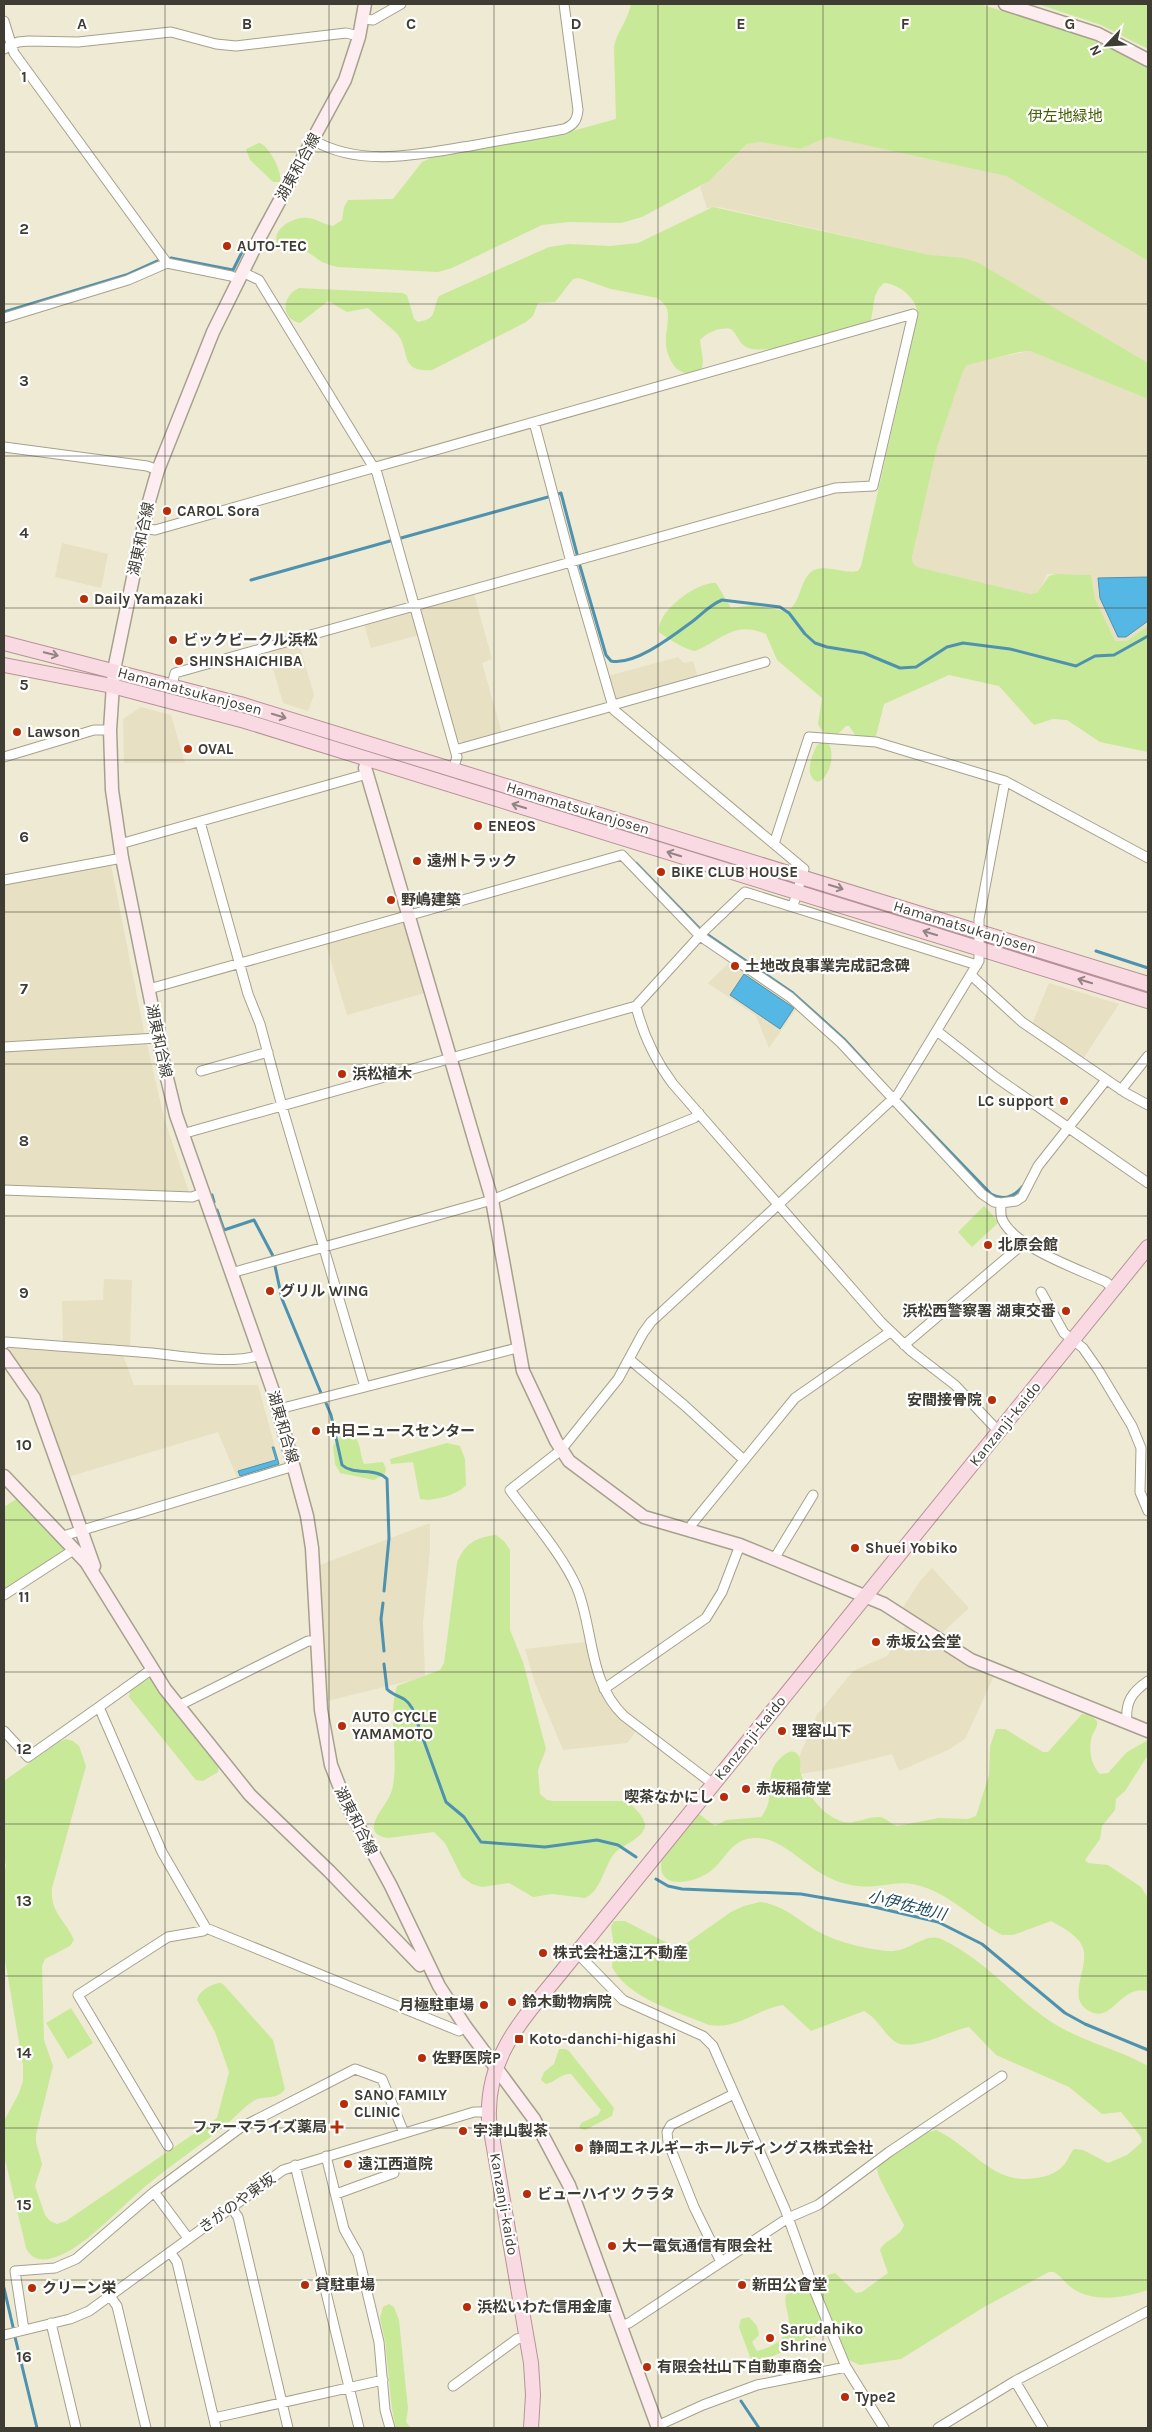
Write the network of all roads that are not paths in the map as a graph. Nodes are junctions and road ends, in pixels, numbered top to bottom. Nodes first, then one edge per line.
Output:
1 (366, 4) edge
2 (564, 4) edge
3 (1005, 4) edge
4 (397, 5) edge
5 (363, 19) junction
6 (4, 21) edge
7 (360, 36) junction
8 (7, 47) edge
9 (1148, 60) edge
10 (313, 140) junction
11 (167, 263) junction
12 (241, 276) junction
13 (4, 318) edge
14 (534, 422) junction
15 (4, 447) edge
16 (374, 468) junction
17 (158, 470) junction
18 (143, 528) junction
19 (570, 562) junction
20 (415, 606) junction
21 (4, 643) edge
22 (765, 662) dead end
23 (4, 665) edge
24 (114, 670) junction
25 (112, 686) junction
26 (172, 686) junction
27 (613, 705) junction
28 (110, 730) junction
29 (455, 750) junction
30 (4, 757) edge
31 (368, 759) junction
32 (453, 769) junction
33 (367, 774) junction
34 (1005, 781) junction
35 (200, 822) junction
36 (120, 844) junction
37 (774, 844) junction
38 (122, 858) junction
39 (1148, 858) edge
40 (802, 877) junction
41 (4, 880) edge
42 (798, 892) junction
43 (793, 906) junction
44 (408, 916) junction
45 (979, 932) junction
46 (700, 936) junction
47 (979, 948) junction
48 (240, 964) junction
49 (977, 965) junction
50 (971, 975) junction
51 (1121, 976) junction
52 (1148, 984) edge
53 (149, 989) junction
54 (1116, 990) junction
55 (1148, 1001) edge
56 (636, 1006) junction
57 (937, 1031) junction
58 (158, 1038) junction
59 (4, 1047) edge
60 (268, 1052) junction
61 (1148, 1056) edge
62 (450, 1058) junction
63 (201, 1071) dead end
64 (1106, 1080) junction
65 (1121, 1090) junction
66 (892, 1100) junction
67 (282, 1105) junction
68 (1148, 1105) edge
69 (699, 1114) junction
70 (1068, 1128) junction
71 (182, 1134) junction
72 (1148, 1183) edge
73 (4, 1190) edge
74 (202, 1193) junction
75 (492, 1200) junction
76 (1001, 1203) junction
77 (778, 1205) junction
78 (1024, 1243) junction
79 (323, 1247) junction
80 (1148, 1247) edge
81 (232, 1274) junction
82 (1114, 1289) junction
83 (1041, 1292) dead end
84 (890, 1332) junction
85 (1073, 1340) junction
86 (4, 1344) edge
87 (904, 1345) junction
88 (517, 1348) junction
89 (260, 1354) junction
90 (4, 1355) edge
91 (629, 1358) junction
92 (365, 1387) junction
93 (278, 1410) junction
94 (999, 1432) junction
95 (561, 1450) junction
96 (744, 1460) junction
97 (294, 1466) junction
98 (4, 1476) edge
99 (813, 1495) dead end
100 (1148, 1511) edge
101 (81, 1530) junction
102 (690, 1532) junction
103 (63, 1536) junction
104 (740, 1545) junction
105 (75, 1549) junction
106 (774, 1560) junction
107 (99, 1580) junction
108 (4, 1595) edge
109 (865, 1596) junction
110 (317, 1641) junction
111 (152, 1669) junction
112 (1148, 1681) edge
113 (604, 1690) junction
114 (178, 1706) junction
115 (99, 1707) junction
116 (1127, 1722) junction
117 (4, 1731) edge
118 (1148, 1731) edge
119 (713, 1784) junction
120 (206, 1928) junction
121 (577, 1953) junction
122 (427, 1961) junction
123 (465, 2026) junction
124 (496, 2066) junction
125 (1002, 2076) dead end
126 (734, 2094) junction
127 (489, 2112) junction
128 (404, 2133) junction
129 (168, 2146) dead end
130 (326, 2156) junction
131 (295, 2165) junction
132 (394, 2173) dead end
133 (154, 2192) junction
134 (336, 2194) junction
135 (231, 2207) junction
136 (788, 2218) junction
137 (188, 2238) junction
138 (170, 2252) junction
139 (721, 2262) junction
140 (110, 2296) junction
141 (1148, 2311) edge
142 (51, 2323) junction
143 (620, 2326) junction
144 (24, 2330) junction
145 (4, 2334) edge
146 (527, 2337) junction
147 (846, 2367) junction
148 (383, 2380) junction
149 (1015, 2381) junction
150 (349, 2386) junction
151 (453, 2386) dead end
152 (282, 2402) junction
153 (214, 2418) junction
154 (658, 2427) edge
155 (76, 2428) edge
156 (146, 2428) edge
157 (216, 2428) edge
158 (288, 2428) edge
159 (359, 2428) edge
160 (390, 2428) edge
161 (531, 2428) edge
162 (884, 2428) edge
163 (938, 2428) edge
164 (1043, 2428) edge

1 - 5 street, 湖東和合線
2 - 10 street
3 - 9 street
4 - 5 street
5 - 7 street, 湖東和合線
6 - 8 street
7 - 8 street
7 - 10 street, 湖東和合線
8 - 11 street
10 - 12 street, 湖東和合線
11 - 12 street
11 - 13 street
12 - 16 street
12 - 17 street, 湖東和合線
14 - 16 street
14 - 19 street
14 - 19 street
15 - 17 street
16 - 18 street
16 - 20 street
17 - 18 street, 湖東和合線
18 - 24 street, 湖東和合線
19 - 20 street
19 - 27 street
20 - 26 street
20 - 29 street
21 -> 24 main road, Hamamatsukanjosen
22 - 27 street
23 - 25 main road, Hamamatsukanjosen
24 - 25 street, 湖東和合線
24 - 26 main road, Hamamatsukanjosen
25 - 28 street, 湖東和合線
25 - 31 main road, Hamamatsukanjosen
26 -> 32 main road, Hamamatsukanjosen
27 - 29 street
27 - 37 street
28 - 30 street
28 - 36 street, 湖東和合線
29 - 32 street
31 - 33 street
42 -> 31 main road, Hamamatsukanjosen
32 - 40 main road, Hamamatsukanjosen
33 - 35 street
33 - 44 street
34 - 37 street
34 - 39 street
34 - 45 street
35 - 36 street
35 - 48 street
36 - 38 street, 湖東和合線
37 - 40 street
38 - 41 street
38 - 53 street, 湖東和合線
40 - 42 street
40 -> 45 main road, Hamamatsukanjosen
42 - 43 street
47 -> 42 main road, Hamamatsukanjosen
43 - 46 street
43 - 49 street
44 - 46 street
44 - 48 street
44 - 62 street
45 - 47 street
45 - 51 main road, Hamamatsukanjosen
46 - 56 street
46 - 66 street
47 - 49 street
54 -> 47 main road, Hamamatsukanjosen
48 - 53 street
48 - 60 street
49 - 50 street
50 - 57 street
50 - 64 street
51 - 52 main road, Hamamatsukanjosen
51 - 54 main road
53 - 58 street, 湖東和合線
54 - 55 main road, Hamamatsukanjosen
56 - 62 street
56 - 69 street
57 - 66 street
57 - 70 street
58 - 59 street
58 - 71 street, 湖東和合線
60 - 63 street
60 - 67 street
61 - 65 street
62 - 67 street
62 - 75 street
64 - 65 street
64 - 70 street
65 - 68 street
66 - 76 street
66 - 77 street
67 - 71 street
67 - 79 street
69 - 75 street
69 - 77 street
70 - 72 street
70 - 76 street
71 - 74 street, 湖東和合線
73 - 74 street
74 - 81 street, 湖東和合線
75 - 79 street
75 - 88 street
76 - 78 street
77 - 84 street
77 - 91 street
78 - 82 street
78 - 87 street
79 - 81 street
79 - 92 street
80 - 82 main road, Kanzanji-kaido
81 - 89 street, 湖東和合線
82 - 85 main road, Kanzanji-kaido
83 - 85 street
84 - 87 street
84 - 96 street
85 - 94 main road, Kanzanji-kaido
85 - 100 street
86 - 89 street
87 - 94 street
88 - 92 street
88 - 95 street
89 - 93 street, 湖東和合線
90 - 101 street
91 - 95 street
91 - 96 street
92 - 93 street
93 - 97 street, 湖東和合線
94 - 109 main road, Kanzanji-kaido
95 - 102 street
95 - 113 street
96 - 102 street
97 - 101 street
97 - 110 street, 湖東和合線
98 - 103 street
99 - 106 street
101 - 103 street
101 - 107 street
102 - 104 street
103 - 105 street
104 - 106 street
104 - 113 street
105 - 107 street
105 - 108 street
106 - 109 street
107 - 111 street
109 - 116 street
109 - 119 main road, Kanzanji-kaido
110 - 114 street
110 - 122 street, 湖東和合線
111 - 114 street
111 - 115 street
112 - 116 street
113 - 119 street
114 - 122 street
115 - 117 street
115 - 120 street
116 - 118 street
119 - 121 main road, Kanzanji-kaido
120 - 123 street
120 - 129 street
121 - 124 main road, Kanzanji-kaido
121 - 126 street
122 - 123 street, 湖東和合線
123 - 124 street, 湖東和合線
124 - 127 main road, Kanzanji-kaido
124 - 143 street, 湖東和合線
125 - 136 street
126 - 136 street
126 - 139 street
127 - 128 street, きがのや東坂
127 - 146 main road, Kanzanji-kaido
128 - 130 street, きがのや東坂
128 - 133 street
130 - 131 street, きがのや東坂
130 - 134 street
131 - 135 street, きがのや東坂
131 - 150 street
132 - 134 street
133 - 137 street
133 - 144 street
134 - 148 street
135 - 137 street, きがのや東坂
135 - 152 street
136 - 139 street
136 - 147 street
137 - 138 street, きがのや東坂
138 - 140 street, きがのや東坂
138 - 153 street
139 - 143 street
140 - 142 street, きがのや東坂
140 - 156 street
141 - 149 street
142 - 144 street, きがのや東坂
142 - 155 street
143 - 154 street, 湖東和合線
144 - 145 street, きがのや東坂
146 - 151 street
146 - 161 main road, Kanzanji-kaido
147 - 154 street
147 - 162 street
148 - 150 street
148 - 160 street
149 - 163 street
149 - 164 street
150 - 152 street
150 - 159 street
152 - 153 street
152 - 158 street
153 - 157 street

